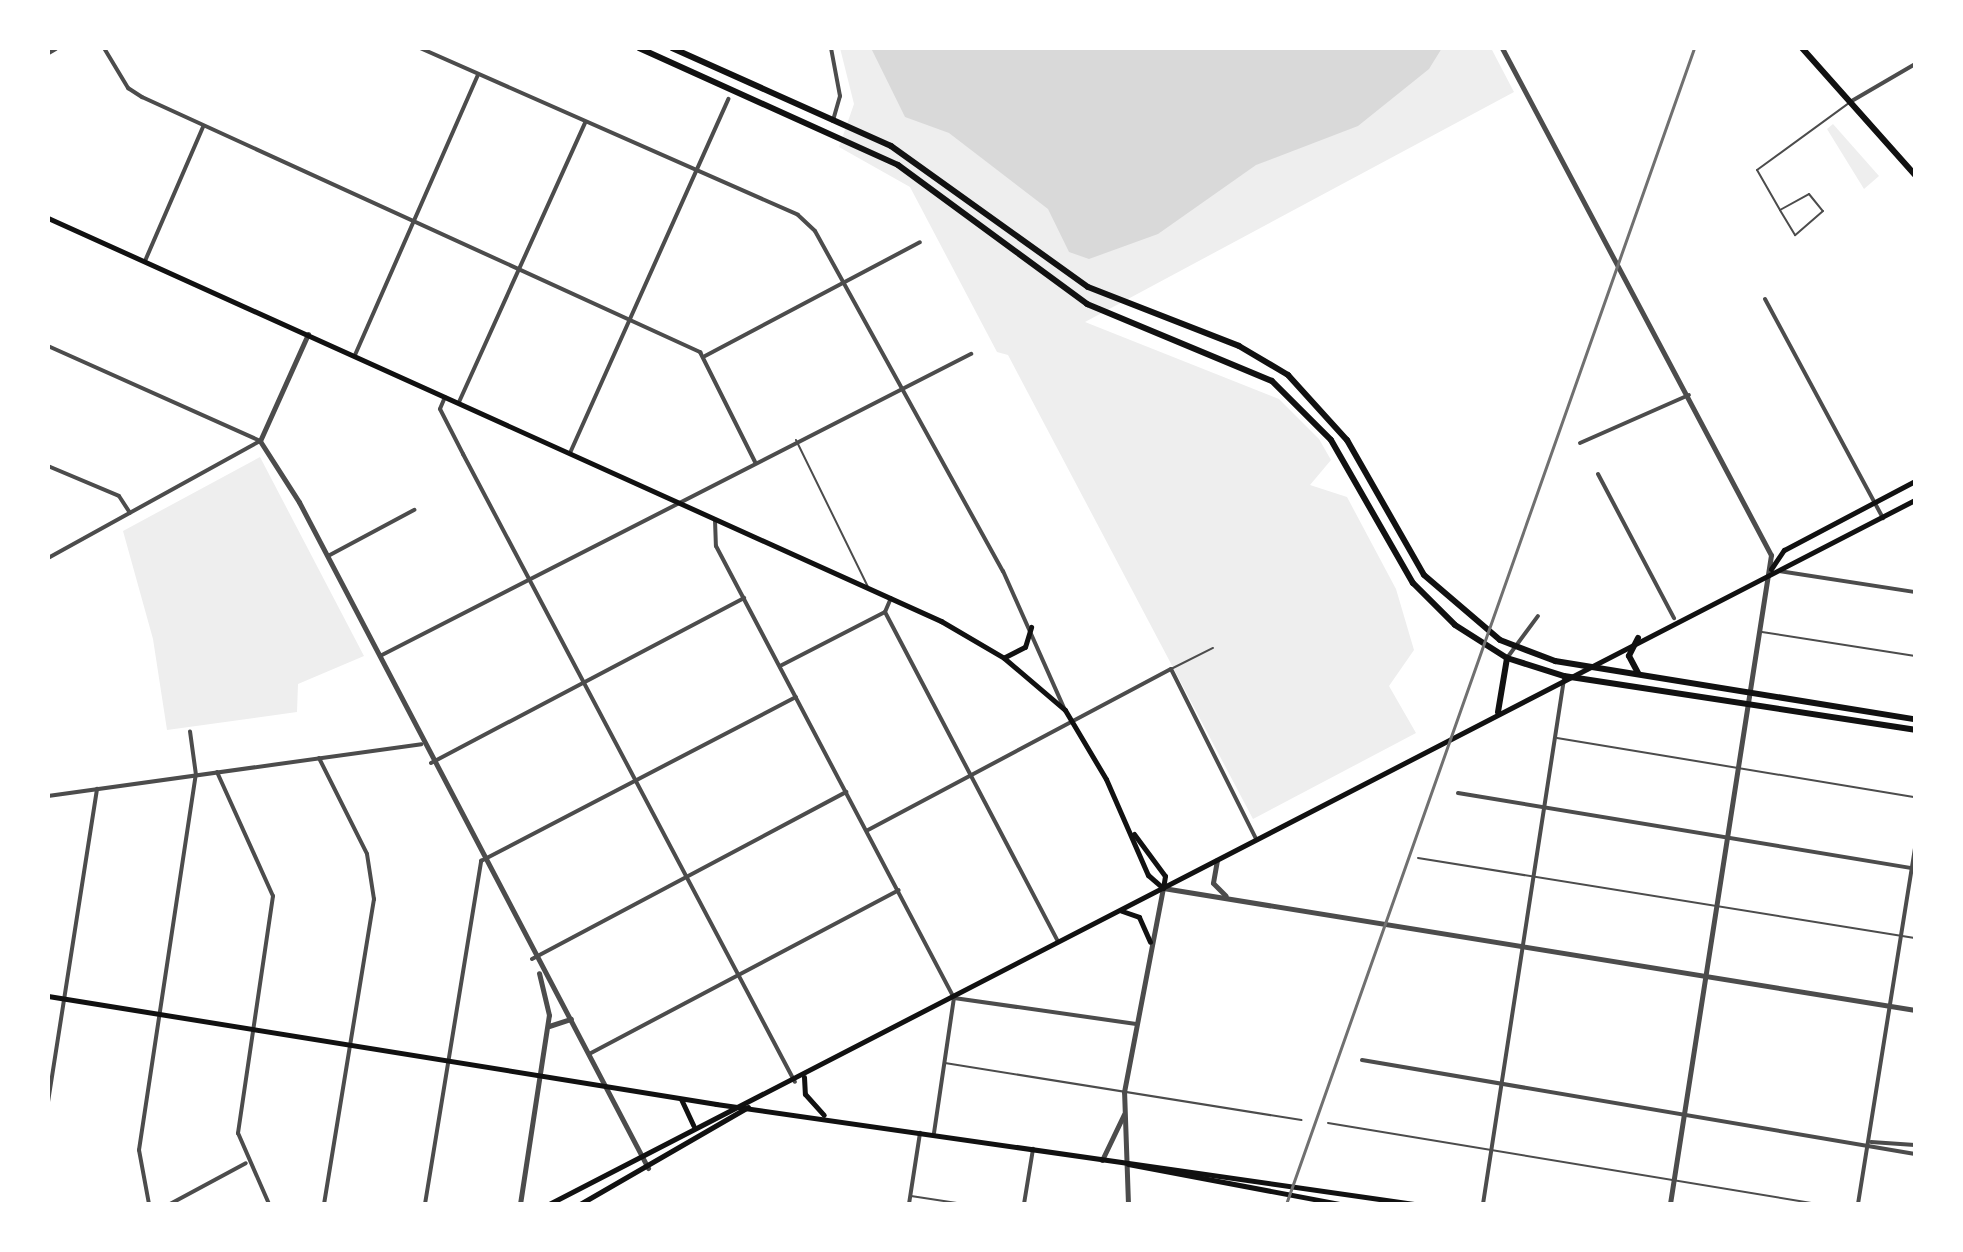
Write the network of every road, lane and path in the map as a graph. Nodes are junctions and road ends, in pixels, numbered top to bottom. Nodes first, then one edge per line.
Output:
1 (55, 48) edge
2 (104, 48) edge
3 (420, 48) edge
4 (639, 48) edge
5 (672, 48) edge
6 (831, 48) edge
7 (1502, 48) edge
8 (1802, 48) edge
9 (687, 51) edge
10 (48, 52) edge
11 (1915, 64) edge
12 (681, 67) junction
13 (478, 75) junction
14 (728, 99) dead end
15 (1850, 102) junction
16 (833, 121) junction
17 (805, 122) junction
18 (585, 123) junction
19 (203, 127) junction
20 (697, 173) junction
21 (1915, 175) edge
22 (1780, 210) junction
23 (48, 218) edge
24 (414, 221) junction
25 (920, 242) dead end
26 (145, 261) junction
27 (520, 269) junction
28 (843, 279) junction
29 (1765, 299) dead end
30 (631, 320) junction
31 (308, 334) junction
32 (48, 346) edge
33 (971, 354) dead end
34 (355, 355) junction
35 (705, 356) junction
36 (901, 390) junction
37 (1689, 395) junction
38 (445, 396) junction
39 (459, 402) junction
40 (796, 440) junction
41 (260, 441) junction
42 (1580, 443) dead end
43 (570, 453) junction
44 (755, 462) junction
45 (48, 466) edge
46 (1598, 474) dead end
47 (1915, 481) edge
48 (1915, 500) edge
49 (680, 501) junction
50 (1874, 503) junction
51 (414, 510) dead end
52 (130, 513) junction
53 (1883, 518) junction
54 (716, 519) junction
55 (328, 556) junction
56 (48, 558) edge
57 (1771, 570) junction
58 (530, 579) junction
59 (868, 587) junction
60 (1915, 592) edge
61 (744, 598) junction
62 (891, 598) junction
63 (885, 612) junction
64 (1538, 616) dead end
65 (1674, 618) junction
66 (1031, 627) junction
67 (1761, 632) junction
68 (1638, 638) junction
69 (1511, 646) junction
70 (1213, 648) dead end
71 (380, 656) junction
72 (1915, 656) edge
73 (1004, 658) junction
74 (1507, 658) junction
75 (779, 667) junction
76 (1583, 667) junction
77 (1171, 669) junction
78 (1641, 675) junction
79 (1564, 676) junction
80 (584, 682) junction
81 (1751, 692) junction
82 (796, 697) junction
83 (1749, 705) junction
84 (1065, 710) junction
85 (1498, 712) junction
86 (1915, 719) edge
87 (1072, 721) junction
88 (1915, 730) edge
89 (190, 731) dead end
90 (1555, 737) junction
91 (421, 744) junction
92 (319, 758) junction
93 (431, 763) junction
94 (1739, 769) junction
95 (217, 772) junction
96 (196, 775) junction
97 (973, 775) junction
98 (636, 780) junction
99 (97, 789) junction
100 (846, 792) junction
101 (1458, 793) dead end
102 (48, 796) edge
103 (1915, 797) edge
104 (1545, 807) junction
105 (867, 830) junction
106 (1134, 834) junction
107 (1728, 836) junction
108 (1256, 839) junction
109 (1915, 848) edge
110 (1418, 858) dead end
111 (1217, 859) junction
112 (481, 861) junction
113 (1914, 869) edge
114 (687, 876) junction
115 (1536, 878) junction
116 (1163, 888) junction
117 (899, 890) junction
118 (1230, 898) junction
119 (1717, 907) junction
120 (1121, 910) junction
121 (1901, 936) junction
122 (1915, 938) edge
123 (1150, 942) junction
124 (1059, 943) junction
125 (1524, 946) junction
126 (532, 959) junction
127 (537, 968) junction
128 (738, 974) junction
129 (1706, 975) junction
130 (48, 996) edge
131 (954, 998) junction
132 (65, 999) junction
133 (1890, 1005) junction
134 (1915, 1010) edge
135 (160, 1014) junction
136 (572, 1019) junction
137 (1136, 1024) junction
138 (548, 1027) junction
139 (254, 1029) junction
140 (349, 1044) junction
141 (591, 1053) junction
142 (446, 1060) junction
143 (1362, 1060) dead end
144 (944, 1063) junction
145 (541, 1075) junction
146 (804, 1077) junction
147 (795, 1082) junction
148 (1502, 1083) junction
149 (608, 1086) junction
150 (1124, 1092) junction
151 (680, 1098) junction
152 (48, 1102) edge
153 (749, 1106) junction
154 (1685, 1112) junction
155 (1124, 1113) junction
156 (825, 1116) junction
157 (1301, 1120) dead end
158 (1328, 1123) dead end
159 (693, 1125) junction
160 (920, 1131) junction
161 (934, 1133) junction
162 (1869, 1143) junction
163 (1915, 1145) edge
164 (1033, 1149) junction
165 (1491, 1151) junction
166 (643, 1152) junction
167 (1915, 1154) edge
168 (1102, 1160) junction
169 (246, 1163) junction
170 (1127, 1163) junction
171 (648, 1168) junction
172 (1674, 1179) junction
173 (910, 1196) junction
174 (149, 1204) edge
175 (170, 1204) edge
176 (269, 1204) edge
177 (324, 1204) edge
178 (425, 1204) edge
179 (520, 1204) edge
180 (549, 1204) edge
181 (580, 1204) edge
182 (909, 1204) edge
183 (963, 1204) edge
184 (1024, 1204) edge
185 (1128, 1204) edge
186 (1339, 1204) edge
187 (1414, 1204) edge
188 (1483, 1204) edge
189 (1670, 1204) edge
190 (1817, 1204) edge
191 (1858, 1204) edge

1 - 10 street
2 - 19 street
3 - 13 street
4 - 12 main road
5 - 9 main road
6 - 16 street
7 - 37 street
8 - 15 main road
9 - 12 lane
9 - 16 main road
11 - 15 street
12 - 17 main road
13 - 18 street
13 - 24 street
14 - 20 street
15 - 21 main road
15 - 22 lane
16 - 17 main road
16 - 69 main road
17 - 74 main road
18 - 20 street
18 - 27 street
19 - 24 street
19 - 26 street
20 - 28 street
20 - 30 street
22 - 22 lane
23 - 26 main road
24 - 27 street
24 - 34 street
25 - 28 street
26 - 31 main road
27 - 30 street
27 - 39 street
28 - 35 street
28 - 36 street
29 - 50 street
30 - 35 street
30 - 43 street
31 - 34 main road
31 - 41 street
32 - 41 street
33 - 36 street
34 - 38 main road
35 - 44 street
36 - 40 street
36 - 66 street
37 - 42 street
37 - 57 street
38 - 39 main road
38 - 58 street
39 - 43 main road
40 - 44 street
40 - 59 lane
41 - 52 street
41 - 55 street
43 - 49 main road
44 - 49 street
45 - 52 street
46 - 65 street
47 - 50 main road
48 - 53 main road
49 - 54 main road
49 - 58 street
50 - 53 street
50 - 57 main road
51 - 55 street
52 - 56 street
53 - 57 main road
54 - 59 main road
54 - 61 street
55 - 71 street
57 - 60 street
57 - 65 main road
57 - 67 street
58 - 71 street
58 - 80 street
59 - 62 main road
61 - 75 street
61 - 80 street
62 - 63 street
62 - 73 main road
63 - 75 street
63 - 97 street
64 - 69 street
65 - 68 main road
66 - 73 main road
66 - 84 street
67 - 72 lane
67 - 81 street
68 - 76 main road
68 - 78 main road
69 - 74 street
69 - 76 main road
70 - 77 lane
71 - 91 street
73 - 84 main road
74 - 79 main road
74 - 85 main road
75 - 82 street
76 - 78 main road
76 - 79 main road
77 - 87 street
77 - 108 street
78 - 81 main road
79 - 83 main road
79 - 85 main road
79 - 90 street
80 - 93 street
80 - 98 street
81 - 83 street
81 - 86 main road
82 - 98 street
82 - 100 street
83 - 88 main road
83 - 94 street
84 - 87 main road
85 - 108 main road
87 - 97 street
87 - 106 main road
89 - 96 street
90 - 94 lane
90 - 104 street
91 - 92 street
91 - 93 street
92 - 95 street
92 - 140 street
93 - 112 street
94 - 103 lane
94 - 107 street
95 - 96 street
95 - 139 street
96 - 99 street
96 - 135 street
97 - 105 street
97 - 124 street
98 - 112 street
98 - 114 street
99 - 102 street
99 - 132 street
100 - 105 street
100 - 114 street
101 - 104 street
104 - 107 street
104 - 115 street
105 - 117 street
106 - 116 main road
106 - 116 main road
107 - 113 street
107 - 119 street
108 - 111 main road
109 - 113 street
110 - 115 lane
111 - 116 main road
111 - 118 street
112 - 126 street
112 - 142 street
113 - 121 street
114 - 126 street
114 - 128 street
115 - 119 lane
115 - 125 street
116 - 118 street
116 - 120 main road
116 - 123 street
117 - 128 street
117 - 131 street
118 - 125 street
119 - 121 lane
119 - 129 street
120 - 123 main road
120 - 124 main road
121 - 122 lane
121 - 133 street
123 - 137 street
124 - 131 main road
125 - 129 street
125 - 148 street
126 - 127 street
127 - 136 street
127 - 138 street
128 - 141 street
128 - 147 street
129 - 133 street
129 - 154 street
130 - 132 main road
131 - 137 street
131 - 144 street
131 - 146 main road
132 - 135 main road
132 - 152 street
133 - 134 street
133 - 162 street
135 - 139 main road
135 - 174 street
136 - 138 street
136 - 141 street
137 - 150 street
138 - 145 street
139 - 140 main road
139 - 169 street
140 - 142 main road
140 - 177 street
141 - 149 street
142 - 145 main road
142 - 178 street
143 - 148 street
144 - 150 lane
144 - 161 street
145 - 149 main road
145 - 179 street
146 - 147 main road
146 - 156 main road
147 - 153 main road
148 - 154 street
148 - 165 street
149 - 151 main road
149 - 166 street
150 - 155 street
150 - 157 lane
151 - 153 main road
151 - 159 main road
153 - 156 main road
153 - 159 main road
153 - 171 main road
154 - 162 street
154 - 172 street
155 - 168 street
155 - 170 street
156 - 160 main road
158 - 165 lane
159 - 166 main road
160 - 161 main road
160 - 173 street
161 - 164 main road
162 - 163 street
162 - 167 street
162 - 191 street
164 - 168 main road
164 - 184 street
165 - 172 lane
165 - 188 street
166 - 171 street
166 - 180 main road
168 - 170 main road
169 - 175 street
169 - 176 street
170 - 185 street
170 - 186 main road
170 - 187 main road
171 - 181 main road
172 - 189 street
172 - 190 lane
173 - 182 street
173 - 183 lane

